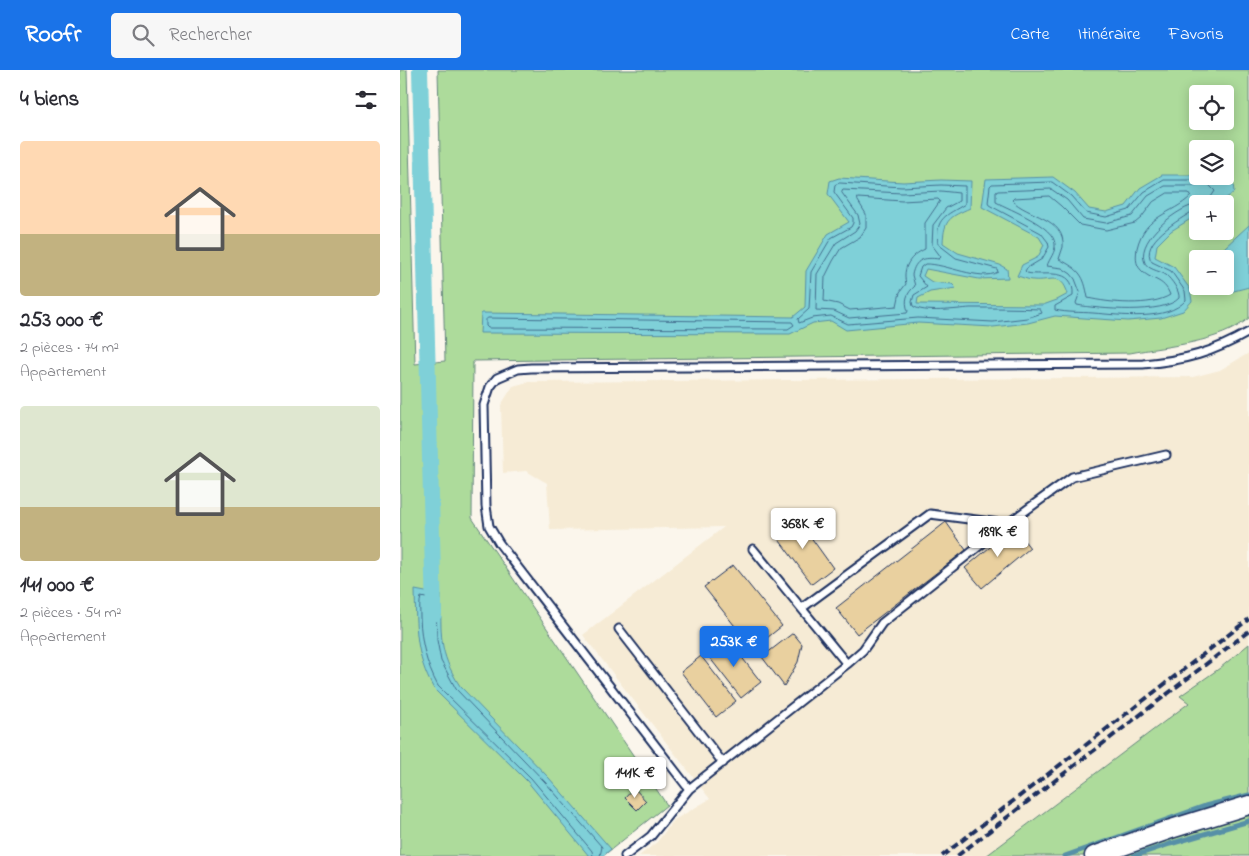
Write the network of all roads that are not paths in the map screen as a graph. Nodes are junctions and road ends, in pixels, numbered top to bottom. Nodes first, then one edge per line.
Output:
1 (1249, 332) edge
2 (1166, 454) dead end
3 (1007, 524) junction
4 (753, 549) dead end
5 (802, 608) junction
6 (619, 629) dead end
7 (847, 664) junction
8 (724, 763) junction
9 (689, 789) junction
10 (1249, 805) edge
11 (625, 856) edge
12 (1094, 856) edge

1 - 9 lane
2 - 3 lane
3 - 5 lane
3 - 7 lane
4 - 5 lane
5 - 7 lane
6 - 8 lane
7 - 8 lane
8 - 9 lane
9 - 11 lane
10 - 12 street

